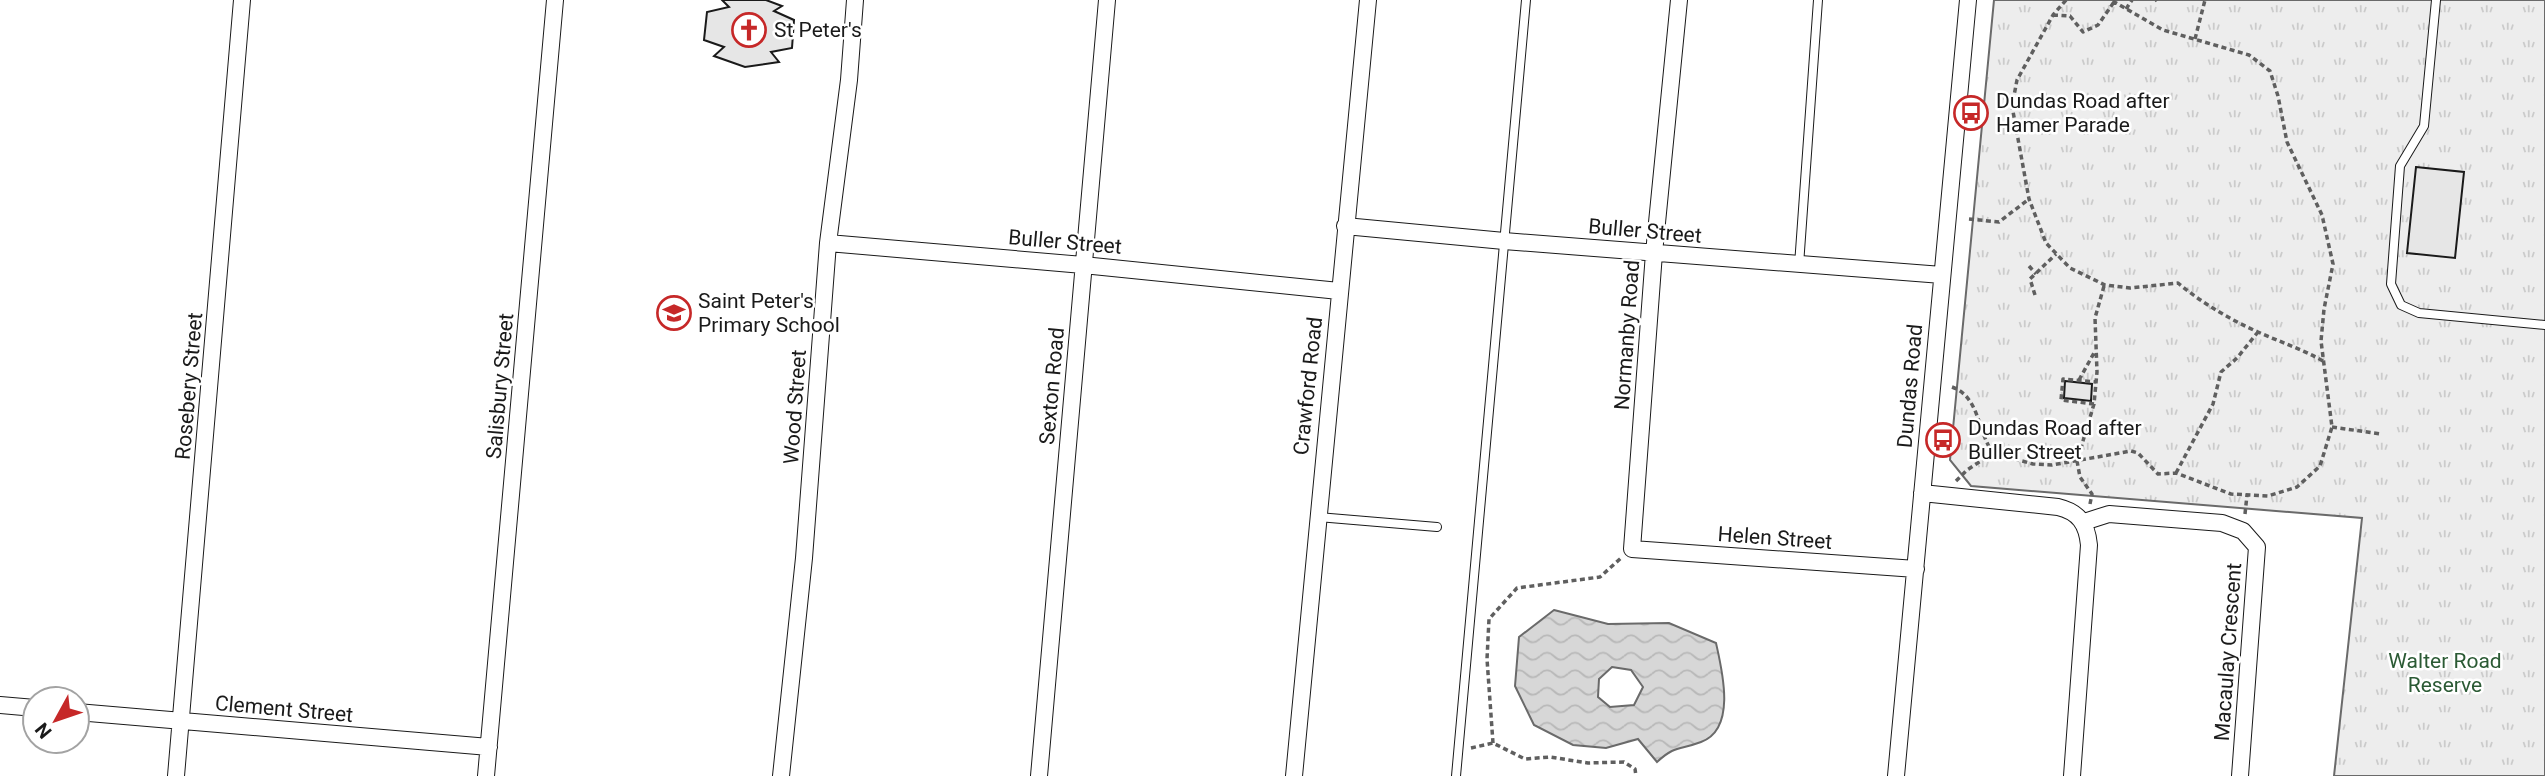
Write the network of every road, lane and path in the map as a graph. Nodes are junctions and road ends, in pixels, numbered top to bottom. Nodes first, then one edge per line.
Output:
1 (242, 0) edge
2 (555, 0) edge
3 (856, 0) edge
4 (1107, 0) edge
5 (1368, 0) edge
6 (1526, 0) edge
7 (1679, 0) edge
8 (1818, 0) edge
9 (1968, 0) edge
10 (2066, 0) edge
11 (2132, 0) edge
12 (2205, 0) edge
13 (2436, 0) edge
14 (2113, 1) edge
15 (2126, 9) junction
16 (2053, 15) junction
17 (2195, 40) junction
18 (2029, 199) junction
19 (1969, 219) dead end
20 (1345, 226) junction
21 (1504, 241) junction
22 (828, 243) junction
23 (1654, 253) junction
24 (2056, 254) junction
25 (1083, 265) junction
26 (1799, 265) junction
27 (2029, 266) dead end
28 (2036, 274) junction
29 (1942, 275) junction
30 (2105, 285) junction
31 (1339, 291) junction
32 (2035, 295) dead end
33 (2545, 326) edge
34 (2258, 332) junction
35 (2095, 352) junction
36 (2323, 361) junction
37 (2079, 382) junction
38 (2096, 382) junction
39 (1952, 387) dead end
40 (2094, 404) junction
41 (2332, 426) junction
42 (2381, 434) dead end
43 (1993, 453) junction
44 (2077, 461) junction
45 (2176, 472) junction
46 (1955, 483) dead end
47 (1922, 493) junction
48 (1317, 517) junction
49 (2084, 522) junction
50 (1437, 527) dead end
51 (1632, 549) junction
52 (1916, 569) junction
53 (0, 705) edge
54 (21, 707) edge
55 (91, 713) edge
56 (182, 722) junction
57 (1493, 743) junction
58 (488, 747) junction
59 (1459, 751) junction
60 (176, 776) edge
61 (486, 776) edge
62 (781, 776) edge
63 (1039, 776) edge
64 (1294, 776) edge
65 (1456, 776) edge
66 (1636, 776) edge
67 (1896, 776) edge
68 (2072, 776) edge
69 (2240, 776) edge

1 - 56 street, Rosebery Street
2 - 58 street, Salisbury Street
3 - 22 street, Wood Street
4 - 25 street, Sexton Road
5 - 20 street, Crawford Road
6 - 21 lane
7 - 23 street, Normanby Road
8 - 26 lane
9 - 29 street, Dundas Road
10 - 16 path
11 - 15 path
12 - 17 path
13 - 33 lane
14 - 15 path
14 - 16 path
15 - 17 path
16 - 18 path
17 - 36 path
18 - 19 path
18 - 24 path
20 - 21 street, Buller Street
20 - 31 street, Crawford Road
21 - 23 street, Buller Street
21 - 59 lane
22 - 25 street, Buller Street
22 - 62 street, Wood Street
23 - 26 street, Buller Street
23 - 51 street, Normanby Road
24 - 28 path
24 - 30 path
25 - 31 street, Buller Street
25 - 63 street, Sexton Road
26 - 29 street, Buller Street
27 - 28 path
28 - 32 path
29 - 47 street, Dundas Road
30 - 34 path
30 - 35 path
31 - 48 street, Crawford Road
34 - 36 path
34 - 45 path
35 - 37 path
35 - 38 path
36 - 41 path
37 - 38 path
37 - 40 path
38 - 40 path
39 - 43 path
40 - 44 path
41 - 42 path
41 - 45 path
43 - 44 path
43 - 46 path
44 - 45 path
44 - 49 path
47 - 49 street
47 - 52 street, Dundas Road
48 - 50 lane
48 - 64 street, Crawford Road
49 - 68 street
49 - 69 street, Macaulay Crescent
51 - 52 street, Helen Street
51 - 57 path
52 - 67 street, Dundas Road
53 - 54 street
55 - 56 street, Clement Street
56 - 58 street, Clement Street
56 - 60 street, Rosebery Street
57 - 59 path
57 - 66 path
58 - 61 street, Salisbury Street
59 - 65 lane

